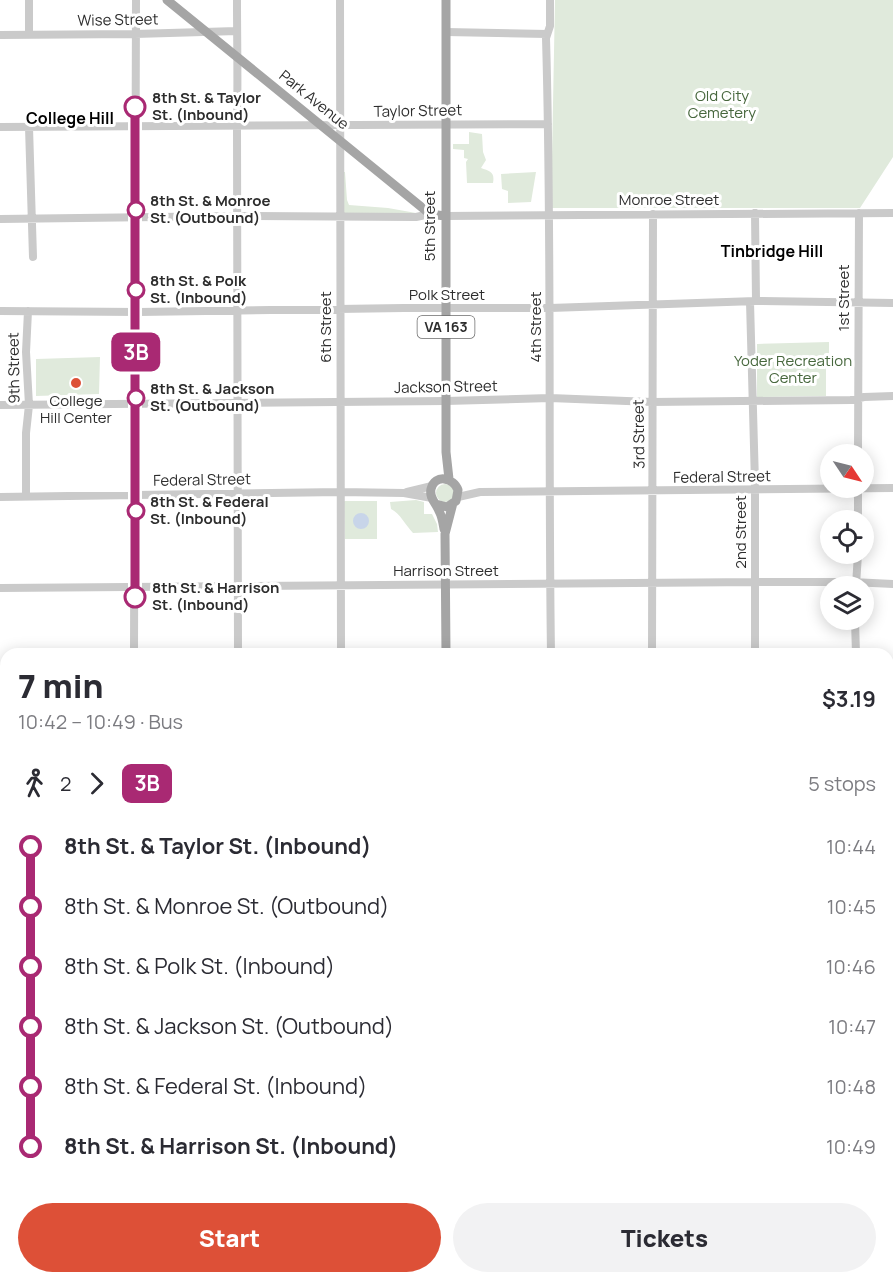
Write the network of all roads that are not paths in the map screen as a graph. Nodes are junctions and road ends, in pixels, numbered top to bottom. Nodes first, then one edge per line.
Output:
1 (29, 0) edge
2 (136, 0) edge
3 (167, 0) edge
4 (237, 0) edge
5 (340, 0) edge
6 (446, 0) edge
7 (550, 0) edge
8 (237, 31) junction
9 (206, 32) junction
10 (446, 32) junction
11 (135, 34) junction
12 (547, 34) junction
13 (0, 35) edge
14 (29, 35) junction
15 (239, 59) junction
16 (446, 124) junction
17 (548, 124) junction
18 (237, 125) junction
19 (320, 125) junction
20 (339, 125) junction
21 (135, 126) junction
22 (0, 127) edge
23 (29, 127) junction
24 (341, 142) junction
25 (755, 213) junction
26 (859, 213) junction
27 (893, 213) edge
28 (430, 214) junction
29 (653, 214) junction
30 (549, 215) junction
31 (237, 216) junction
32 (445, 216) junction
33 (340, 217) junction
34 (136, 218) junction
35 (0, 219) edge
36 (32, 219) junction
37 (33, 257) dead end
38 (753, 301) junction
39 (857, 303) junction
40 (893, 303) edge
41 (654, 304) junction
42 (446, 308) junction
43 (550, 308) junction
44 (339, 309) junction
45 (0, 311) edge
46 (28, 311) junction
47 (136, 312) junction
48 (238, 312) junction
49 (893, 396) edge
50 (550, 398) junction
51 (858, 398) junction
52 (754, 400) junction
53 (446, 401) junction
54 (238, 402) junction
55 (340, 402) junction
56 (652, 402) junction
57 (136, 404) junction
58 (0, 405) edge
59 (29, 405) junction
60 (858, 444) edge
61 (440, 482) junction
62 (874, 488) edge
63 (893, 488) edge
64 (820, 489) edge
65 (755, 490) junction
66 (653, 491) junction
67 (340, 492) junction
68 (549, 492) junction
69 (237, 493) junction
70 (404, 493) junction
71 (136, 494) junction
72 (26, 496) junction
73 (456, 496) junction
74 (0, 497) edge
75 (434, 501) junction
76 (446, 534) junction
77 (755, 582) junction
78 (652, 583) junction
79 (820, 583) edge
80 (446, 584) junction
81 (550, 584) junction
82 (874, 584) edge
83 (893, 584) edge
84 (341, 585) junction
85 (237, 586) junction
86 (135, 587) junction
87 (0, 588) edge
88 (855, 630) edge
89 (134, 648) edge
90 (238, 648) edge
91 (341, 648) edge
92 (446, 648) edge
93 (551, 648) edge
94 (652, 648) edge
95 (755, 648) edge
96 (856, 648) edge

1 - 14 street
2 - 11 street
3 - 9 main road, Park Avenue
4 - 8 street
5 - 20 street, 6th Street
6 - 10 main road, 5th Street / VA 163
7 - 12 street, 4th Street
8 - 9 street, Wise Street
8 - 15 street
9 - 11 street, Wise Street
9 - 15 main road, Park Avenue
10 - 12 street
10 - 16 main road, 5th Street / VA 163
11 - 14 street, Wise Street
11 - 21 street
12 - 17 street, 4th Street
13 - 14 street, Wise Street
15 - 18 street
15 - 19 main road, Park Avenue
16 - 17 street, Taylor Street
16 - 20 street, Taylor Street
16 - 32 main road, 5th Street / VA 163
17 - 30 street, 4th Street
18 - 19 street, Taylor Street
18 - 21 street, Taylor Street
18 - 31 street
19 - 20 street, Taylor Street
19 - 24 main road, Park Avenue
20 - 24 street, 6th Street
21 - 23 street, Taylor Street
21 - 34 street
22 - 23 street, Taylor Street
23 - 36 street
24 - 28 main road, Park Avenue
24 - 33 street, 6th Street
25 - 26 street, Monroe Street
25 - 29 street, Monroe Street
25 - 38 street, 2nd Street
26 - 27 street, Monroe Street
26 - 39 street, 1st Street
28 - 32 main road
28 - 33 street
29 - 30 street, Monroe Street
29 - 41 street, 3rd Street
30 - 32 street, Monroe Street
30 - 43 street, 4th Street
31 - 33 street
31 - 34 street
31 - 48 street
32 - 42 main road, 5th Street / VA 163
33 - 44 street, 6th Street
34 - 36 street
34 - 47 street
35 - 36 street
36 - 37 street
38 - 39 street, Polk Street
38 - 41 street, Polk Street
38 - 52 street, 2nd Street
39 - 40 street, Polk Street
39 - 51 street, 1st Street
41 - 43 street, Polk Street
41 - 56 street, 3rd Street
42 - 43 street, Polk Street
42 - 44 street, Polk Street
42 - 53 main road, 5th Street / VA 163
43 - 50 street, 4th Street
44 - 48 street, Polk Street
44 - 55 street, 6th Street
45 - 46 street, Polk Street
46 - 47 street, Polk Street
46 - 59 street, 9th Street
47 - 48 street, Polk Street
47 - 57 street
48 - 54 street
49 - 51 street, Jackson Street
50 - 53 street, Jackson Street
50 - 56 street, Jackson Street
50 - 68 street, 4th Street
51 - 52 street, Jackson Street
51 - 60 street, 1st Street
52 - 56 street, Jackson Street
52 - 65 street, 2nd Street
53 - 55 street, Jackson Street
53 - 61 main road, 5th Street / VA 163
54 - 55 street, Jackson Street
54 - 57 street, Jackson Street
54 - 69 street
55 - 67 street, 6th Street
56 - 66 street, 3rd Street
57 - 59 street, Jackson Street
57 - 71 street
58 - 59 street, Jackson Street
59 - 72 street, 9th Street
61 - 70 street, Federal Street
61 - 73 main road
61 - 75 main road, 5th Street
62 - 63 street, Federal Street
64 - 65 street, Federal Street
65 - 66 street, Federal Street
65 - 77 street, 2nd Street
66 - 68 street, Federal Street
66 - 78 street, 3rd Street
67 - 69 street, Federal Street
67 - 70 street, Federal Street
67 - 84 street, 6th Street
68 - 73 street, Federal Street
68 - 81 street, 4th Street
69 - 71 street, Federal Street
69 - 85 street
70 - 75 street, Federal Street
71 - 72 street, Federal Street
71 - 86 street
72 - 74 street, Federal Street
73 - 75 main road
73 - 76 main road
75 - 76 main road
76 - 80 main road
77 - 78 street, Harrison Street
77 - 79 street, Harrison Street
77 - 95 street, 2nd Street
78 - 81 street, Harrison Street
78 - 94 street, 3rd Street
80 - 81 street, Harrison Street
80 - 84 street, Harrison Street
80 - 92 main road
81 - 93 street, 4th Street
82 - 83 street, Harrison Street
84 - 85 street, Harrison Street
84 - 91 street, 6th Street
85 - 86 street, Harrison Street
85 - 90 street
86 - 87 street, Harrison Street
86 - 89 street
88 - 96 street

